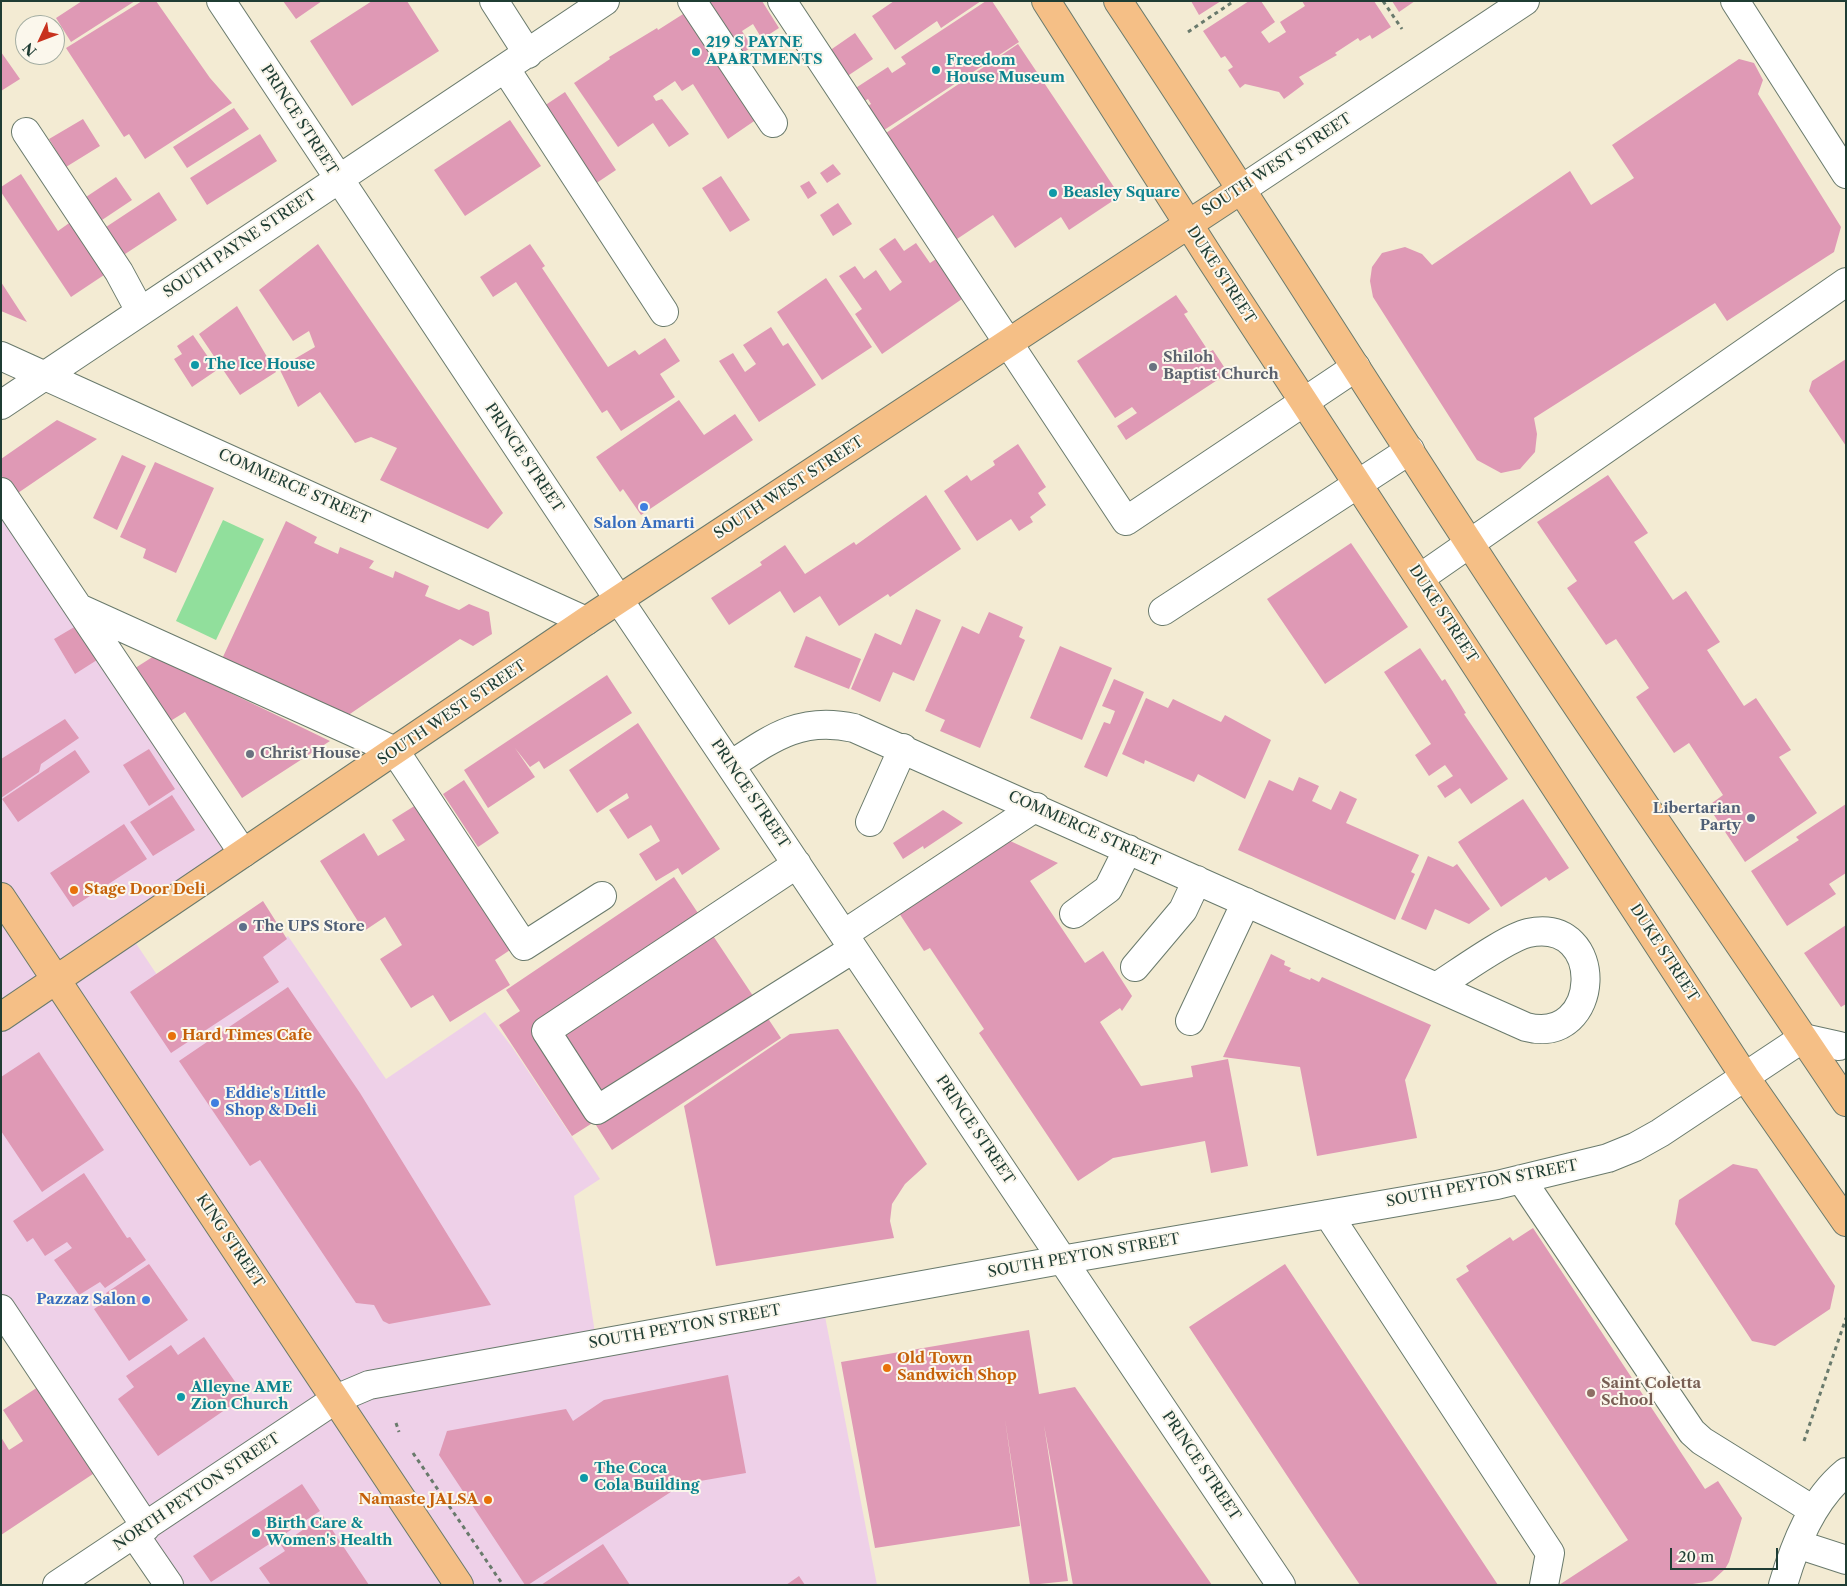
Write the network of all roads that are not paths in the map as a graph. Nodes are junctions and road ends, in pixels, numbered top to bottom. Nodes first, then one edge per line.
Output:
1 (221, 1) edge
2 (494, 1) edge
3 (605, 1) edge
4 (692, 1) edge
5 (782, 1) edge
6 (1046, 1) edge
7 (1118, 1) edge
8 (1525, 1) edge
9 (1736, 1) edge
10 (528, 54) junction
11 (505, 68) junction
12 (773, 123) dead end
13 (26, 132) dead end
14 (1846, 174) edge
15 (338, 179) junction
16 (1242, 189) junction
17 (1188, 224) junction
18 (1846, 282) edge
19 (140, 312) junction
20 (664, 312) dead end
21 (1009, 344) junction
22 (1, 356) edge
23 (1356, 367) junction
24 (45, 375) junction
25 (1305, 402) junction
26 (1, 405) edge
27 (1410, 450) junction
28 (1359, 484) junction
29 (1, 492) edge
30 (1469, 543) junction
31 (1420, 578) junction
32 (618, 600) junction
33 (79, 608) junction
34 (1163, 611) dead end
35 (586, 622) junction
36 (903, 748) junction
37 (395, 752) junction
38 (731, 765) junction
39 (1036, 807) junction
40 (870, 822) dead end
41 (1128, 849) junction
42 (243, 853) junction
43 (797, 864) junction
44 (1197, 880) junction
45 (602, 896) dead end
46 (1, 897) edge
47 (1246, 902) junction
48 (1074, 914) dead end
49 (849, 941) junction
50 (1135, 967) dead end
51 (58, 981) junction
52 (1436, 987) junction
53 (1, 1018) edge
54 (1190, 1021) dead end
55 (1803, 1038) junction
56 (1839, 1046) dead end
57 (1745, 1077) junction
58 (1846, 1102) edge
59 (1521, 1179) junction
60 (1328, 1214) junction
61 (1846, 1222) edge
62 (1061, 1260) junction
63 (2, 1313) edge
64 (336, 1399) junction
65 (1846, 1472) edge
66 (1814, 1510) junction
67 (140, 1531) junction
68 (1797, 1544) junction
69 (1846, 1560) edge
70 (57, 1585) edge
71 (169, 1585) edge
72 (459, 1585) edge
73 (1280, 1585) edge
74 (1544, 1585) edge
75 (1783, 1585) edge

1 - 15 street, PRINCE STREET
2 - 10 street
3 - 10 street, SOUTH PAYNE STREET
4 - 12 street
5 - 21 street
6 - 17 main road, DUKE STREET
7 - 16 main road
8 - 16 street, SOUTH WEST STREET
9 - 14 street
10 - 11 street, SOUTH PAYNE STREET
11 - 15 street, SOUTH PAYNE STREET
11 - 20 street
13 - 19 street
15 - 19 street, SOUTH PAYNE STREET
15 - 32 street, PRINCE STREET
16 - 17 main road, SOUTH WEST STREET
16 - 23 main road
17 - 21 main road, SOUTH WEST STREET
17 - 25 main road, DUKE STREET
18 - 30 street
19 - 24 street, SOUTH PAYNE STREET
21 - 25 street
21 - 32 main road, SOUTH WEST STREET
22 - 24 street, COMMERCE STREET
23 - 25 street
23 - 27 main road
24 - 26 street, SOUTH PAYNE STREET
24 - 35 street, COMMERCE STREET
25 - 28 main road, DUKE STREET
27 - 28 street
27 - 30 main road
28 - 31 main road, DUKE STREET
28 - 34 street
29 - 33 street
30 - 31 street
30 - 55 main road
31 - 57 main road, DUKE STREET
32 - 35 main road, SOUTH WEST STREET
32 - 38 street, PRINCE STREET
33 - 37 street
33 - 42 street
35 - 37 main road, SOUTH WEST STREET
36 - 38 street, COMMERCE STREET
36 - 39 street, COMMERCE STREET
36 - 40 street
37 - 42 main road, SOUTH WEST STREET
37 - 45 street
38 - 43 street, PRINCE STREET
39 - 41 street, COMMERCE STREET
39 - 49 street
41 - 44 street, COMMERCE STREET
41 - 48 street
42 - 51 main road, SOUTH WEST STREET
43 - 49 street, PRINCE STREET
43 - 49 street
44 - 47 street, COMMERCE STREET
44 - 50 street
46 - 51 main road, KING STREET
47 - 52 street, COMMERCE STREET
47 - 54 street
49 - 62 street, PRINCE STREET
51 - 53 main road, SOUTH WEST STREET
51 - 64 main road, KING STREET
52 - 52 street, COMMERCE STREET
55 - 56 street
55 - 57 street, SOUTH PEYTON STREET
55 - 58 main road
57 - 59 street, SOUTH PEYTON STREET
57 - 61 main road, DUKE STREET
59 - 60 street, SOUTH PEYTON STREET
59 - 66 street
60 - 62 street, SOUTH PEYTON STREET
60 - 74 street
62 - 64 street, SOUTH PEYTON STREET
62 - 73 street, PRINCE STREET
63 - 67 street
64 - 67 street, NORTH PEYTON STREET
64 - 72 main road, KING STREET
65 - 66 street
66 - 68 street
67 - 70 street, NORTH PEYTON STREET
67 - 71 street
68 - 69 street
68 - 75 street

